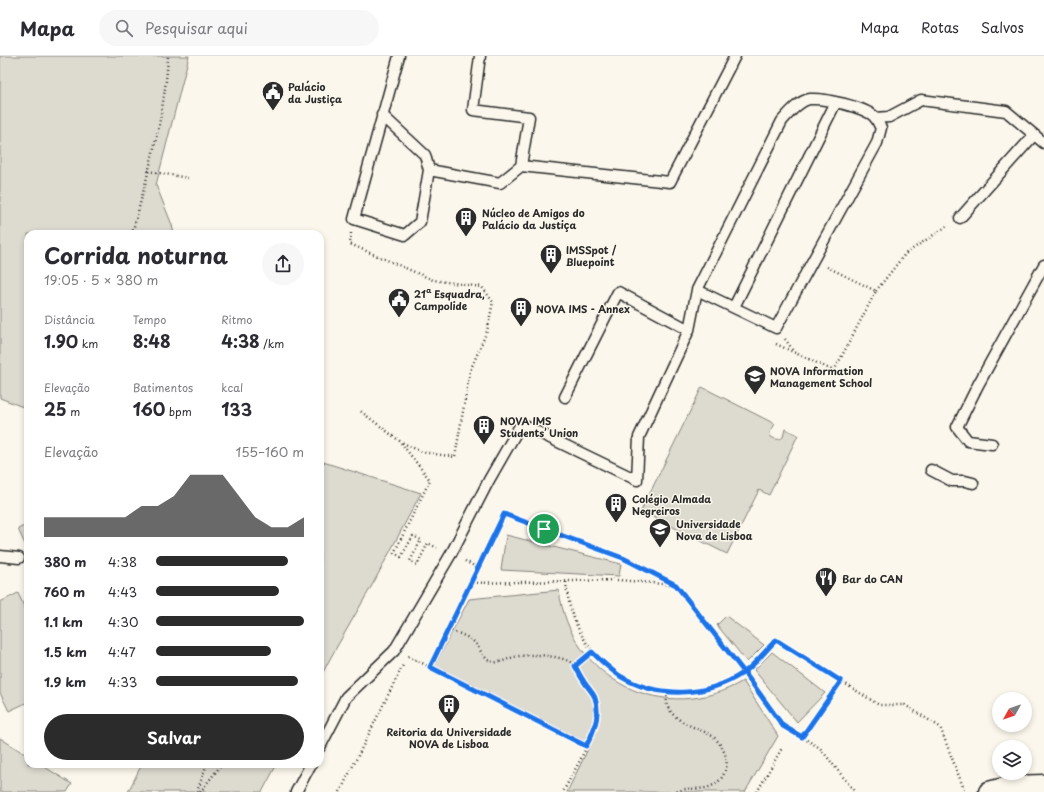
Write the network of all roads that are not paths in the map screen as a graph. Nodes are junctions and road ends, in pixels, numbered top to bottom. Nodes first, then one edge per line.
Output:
1 (399, 56) edge
2 (480, 56) edge
3 (735, 56) edge
4 (836, 102) junction
5 (382, 115) junction
6 (875, 118) junction
7 (1034, 135) junction
8 (1044, 143) edge
9 (521, 166) junction
10 (429, 170) junction
11 (960, 218) road end
12 (1044, 266) edge
13 (697, 290) junction
14 (734, 307) junction
15 (689, 330) junction
16 (565, 397) dead end
17 (992, 444) dead end
18 (930, 470) dead end
19 (973, 483) dead end
20 (0, 556) edge
21 (19, 558) dead end
22 (324, 739) edge
23 (309, 768) edge
24 (1044, 784) edge
25 (296, 792) edge
26 (989, 792) edge

1 - 5 lane
2 - 9 lane
3 - 9 lane
4 - 6 lane
4 - 13 lane
4 - 14 lane
5 - 10 lane
5 - 10 lane
6 - 7 lane
6 - 14 lane
7 - 8 lane
7 - 11 lane
9 - 10 lane
12 - 17 lane
13 - 14 lane
13 - 15 lane
15 - 16 lane
15 - 22 lane
18 - 19 lane
20 - 21 lane
23 - 25 lane
24 - 26 street

